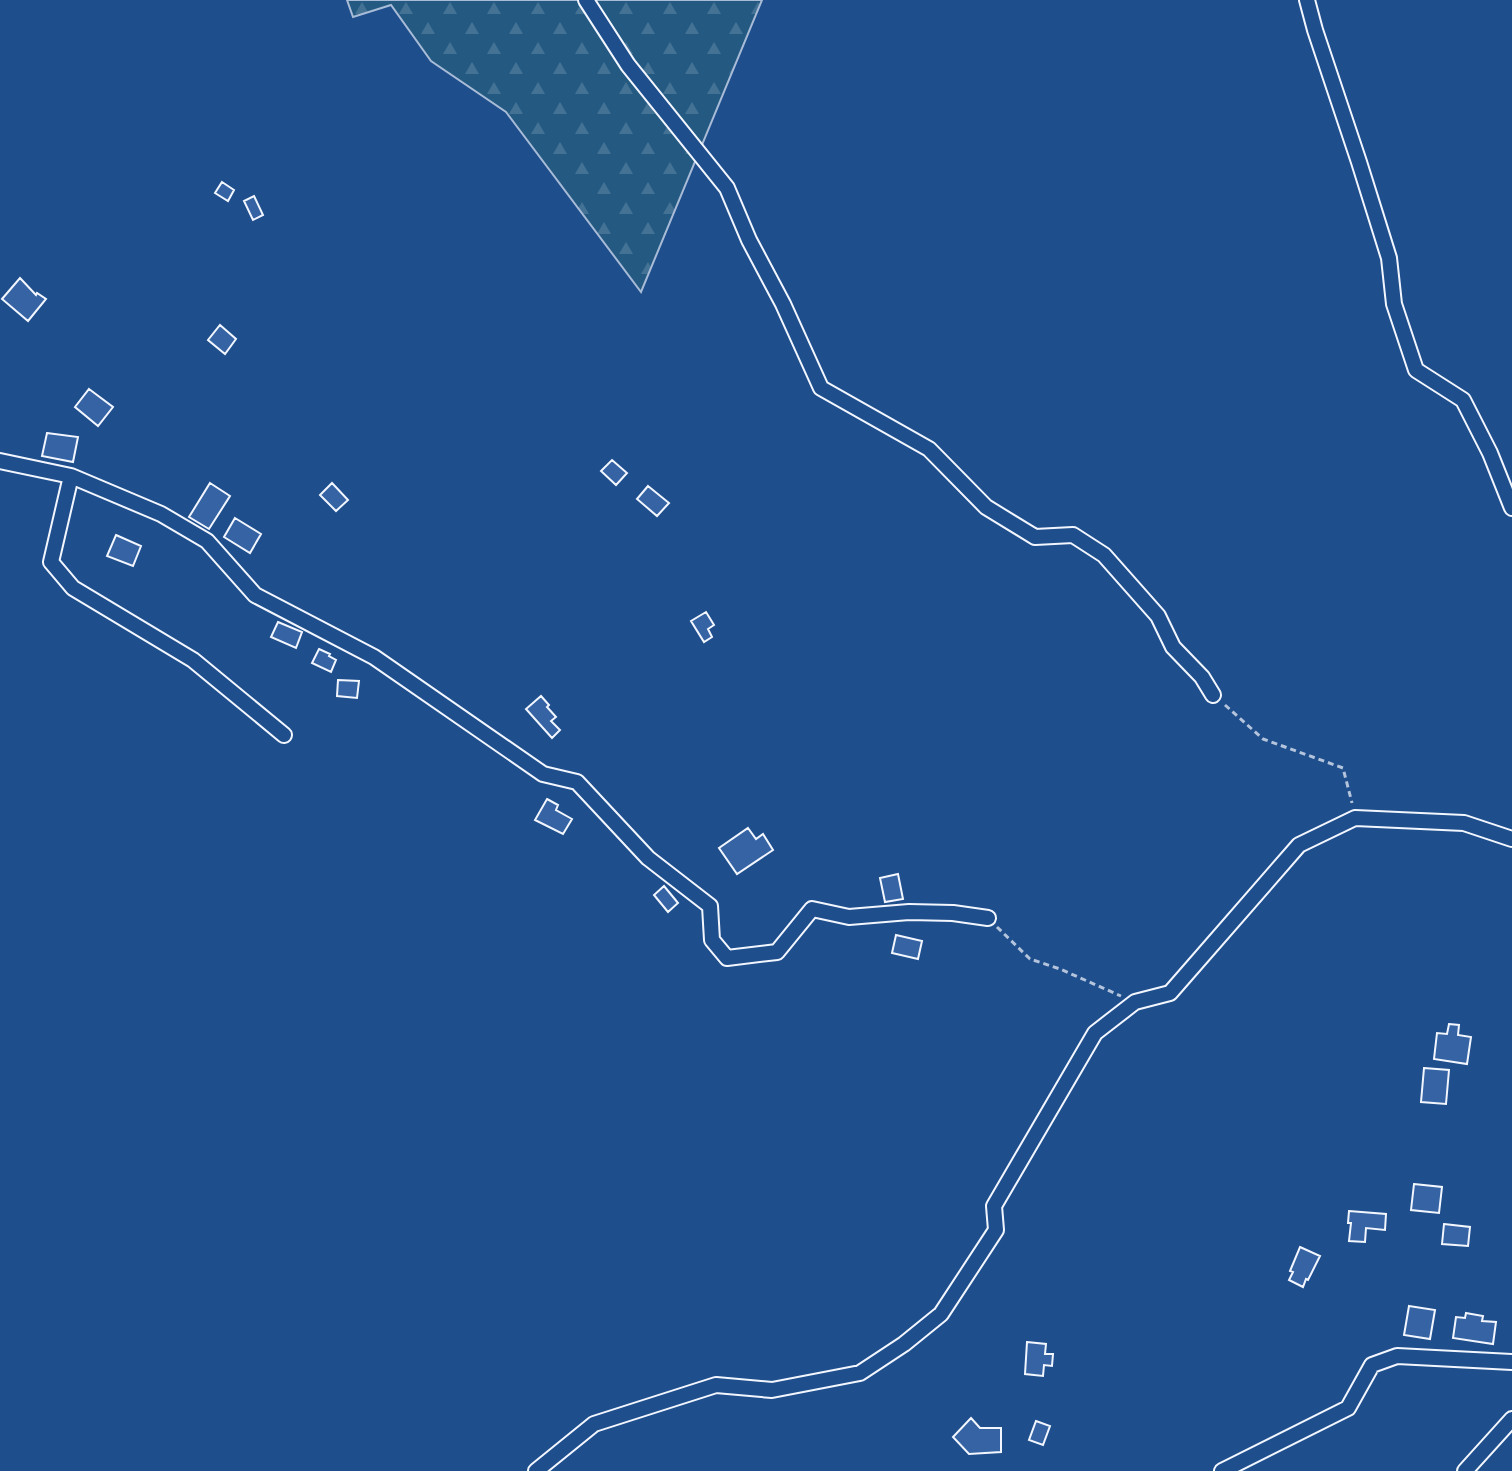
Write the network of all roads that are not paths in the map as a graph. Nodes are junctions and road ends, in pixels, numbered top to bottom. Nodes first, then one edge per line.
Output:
1 (586, 0) edge
2 (1307, 0) edge
3 (0, 461) edge
4 (71, 476) junction
5 (1512, 508) edge
6 (1213, 695) road end
7 (284, 735) dead end
8 (1512, 839) edge
9 (988, 918) road end
10 (1512, 1362) edge
11 (1512, 1419) edge
12 (536, 1471) edge
13 (1222, 1471) edge
14 (1465, 1471) edge

1 - 6 street
2 - 5 street
3 - 4 street
4 - 7 street
4 - 9 street
8 - 12 street
10 - 13 street
11 - 14 street

